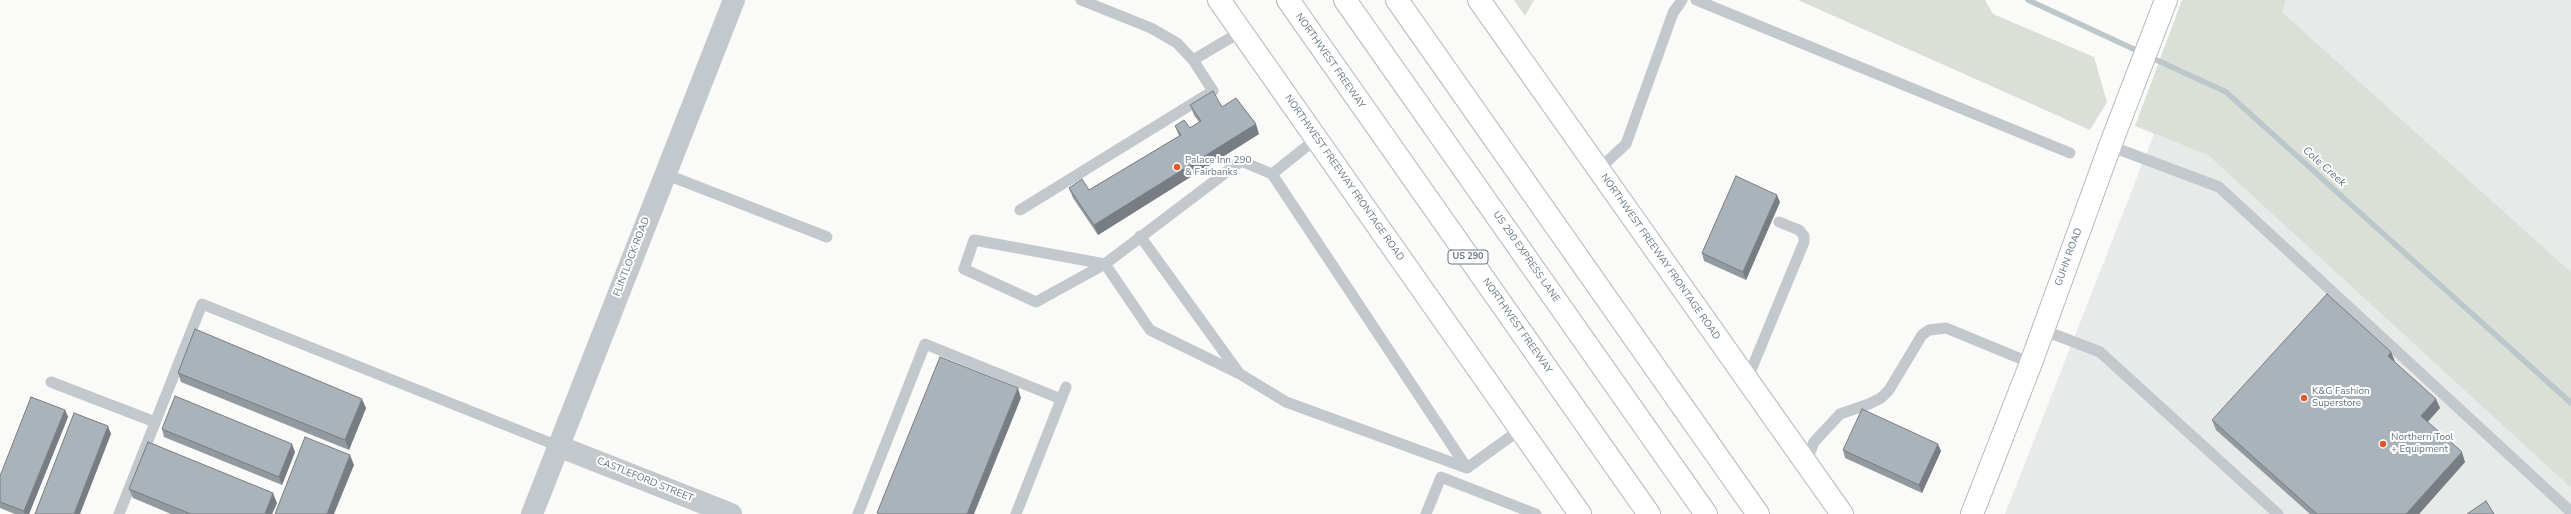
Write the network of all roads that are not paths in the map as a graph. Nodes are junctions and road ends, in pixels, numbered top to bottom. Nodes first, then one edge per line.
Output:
1 (734, 0) edge
2 (1081, 0) edge
3 (1219, 0) edge
4 (1288, 0) edge
5 (1345, 0) edge
6 (1397, 0) edge
7 (1479, 0) edge
8 (1682, 0) edge
9 (1696, 0) edge
10 (2164, 4) edge
11 (1242, 31) junction
12 (1193, 60) junction
13 (1316, 139) junction
14 (2110, 146) junction
15 (2070, 152) dead end
16 (1598, 170) junction
17 (665, 174) junction
18 (1272, 174) junction
19 (1020, 210) dead end
20 (1779, 222) dead end
21 (1140, 236) junction
22 (827, 237) dead end
23 (1104, 264) junction
24 (2043, 330) junction
25 (2031, 363) junction
26 (1240, 374) junction
27 (1747, 380) junction
28 (51, 382) dead end
29 (1066, 387) dead end
30 (1061, 399) junction
31 (155, 422) junction
32 (1521, 429) junction
33 (558, 446) junction
34 (1806, 463) junction
35 (1467, 468) junction
36 (2571, 512) edge
37 (119, 514) edge
38 (532, 514) edge
39 (731, 514) edge
40 (858, 514) edge
41 (1016, 514) edge
42 (1426, 514) edge
43 (1536, 514) edge
44 (1580, 514) edge
45 (1649, 514) edge
46 (1706, 514) edge
47 (1758, 514) edge
48 (1842, 514) edge
49 (1972, 514) edge
50 (2278, 514) edge

1 - 17 street, FLINTLOCK ROAD
2 - 12 lane
3 - 11 main road, NORTHWEST FREEWAY FRONTAGE ROAD
4 - 45 main road, NORTHWEST FREEWAY / US 290
5 - 46 main road, US 290 EXPRESS LANE
6 - 47 main road
7 - 16 main road, NORTHWEST FREEWAY FRONTAGE ROAD
8 - 16 lane
9 - 15 lane
10 - 14 main road, GUHN ROAD
11 - 12 lane
11 - 13 main road, NORTHWEST FREEWAY FRONTAGE ROAD
12 - 19 lane
13 - 18 lane
13 - 32 main road, NORTHWEST FREEWAY FRONTAGE ROAD
14 - 24 main road, GUHN ROAD
14 - 36 lane
16 - 27 main road, NORTHWEST FREEWAY FRONTAGE ROAD
17 - 22 lane
17 - 33 street, FLINTLOCK ROAD
18 - 21 lane
18 - 35 lane
20 - 27 lane
21 - 23 lane
21 - 26 lane
23 - 23 lane
23 - 26 lane
24 - 25 main road, GUHN ROAD
24 - 50 lane
25 - 34 lane
25 - 49 main road, GUHN ROAD
26 - 35 lane
27 - 34 main road, NORTHWEST FREEWAY FRONTAGE ROAD
28 - 31 lane
29 - 30 lane
30 - 40 lane
30 - 41 lane
31 - 33 lane
31 - 37 lane
32 - 35 lane
32 - 44 main road, NORTHWEST FREEWAY FRONTAGE ROAD
33 - 38 street, FLINTLOCK ROAD
33 - 39 street, CASTLEFORD STREET
34 - 48 main road, NORTHWEST FREEWAY FRONTAGE ROAD
42 - 43 lane

